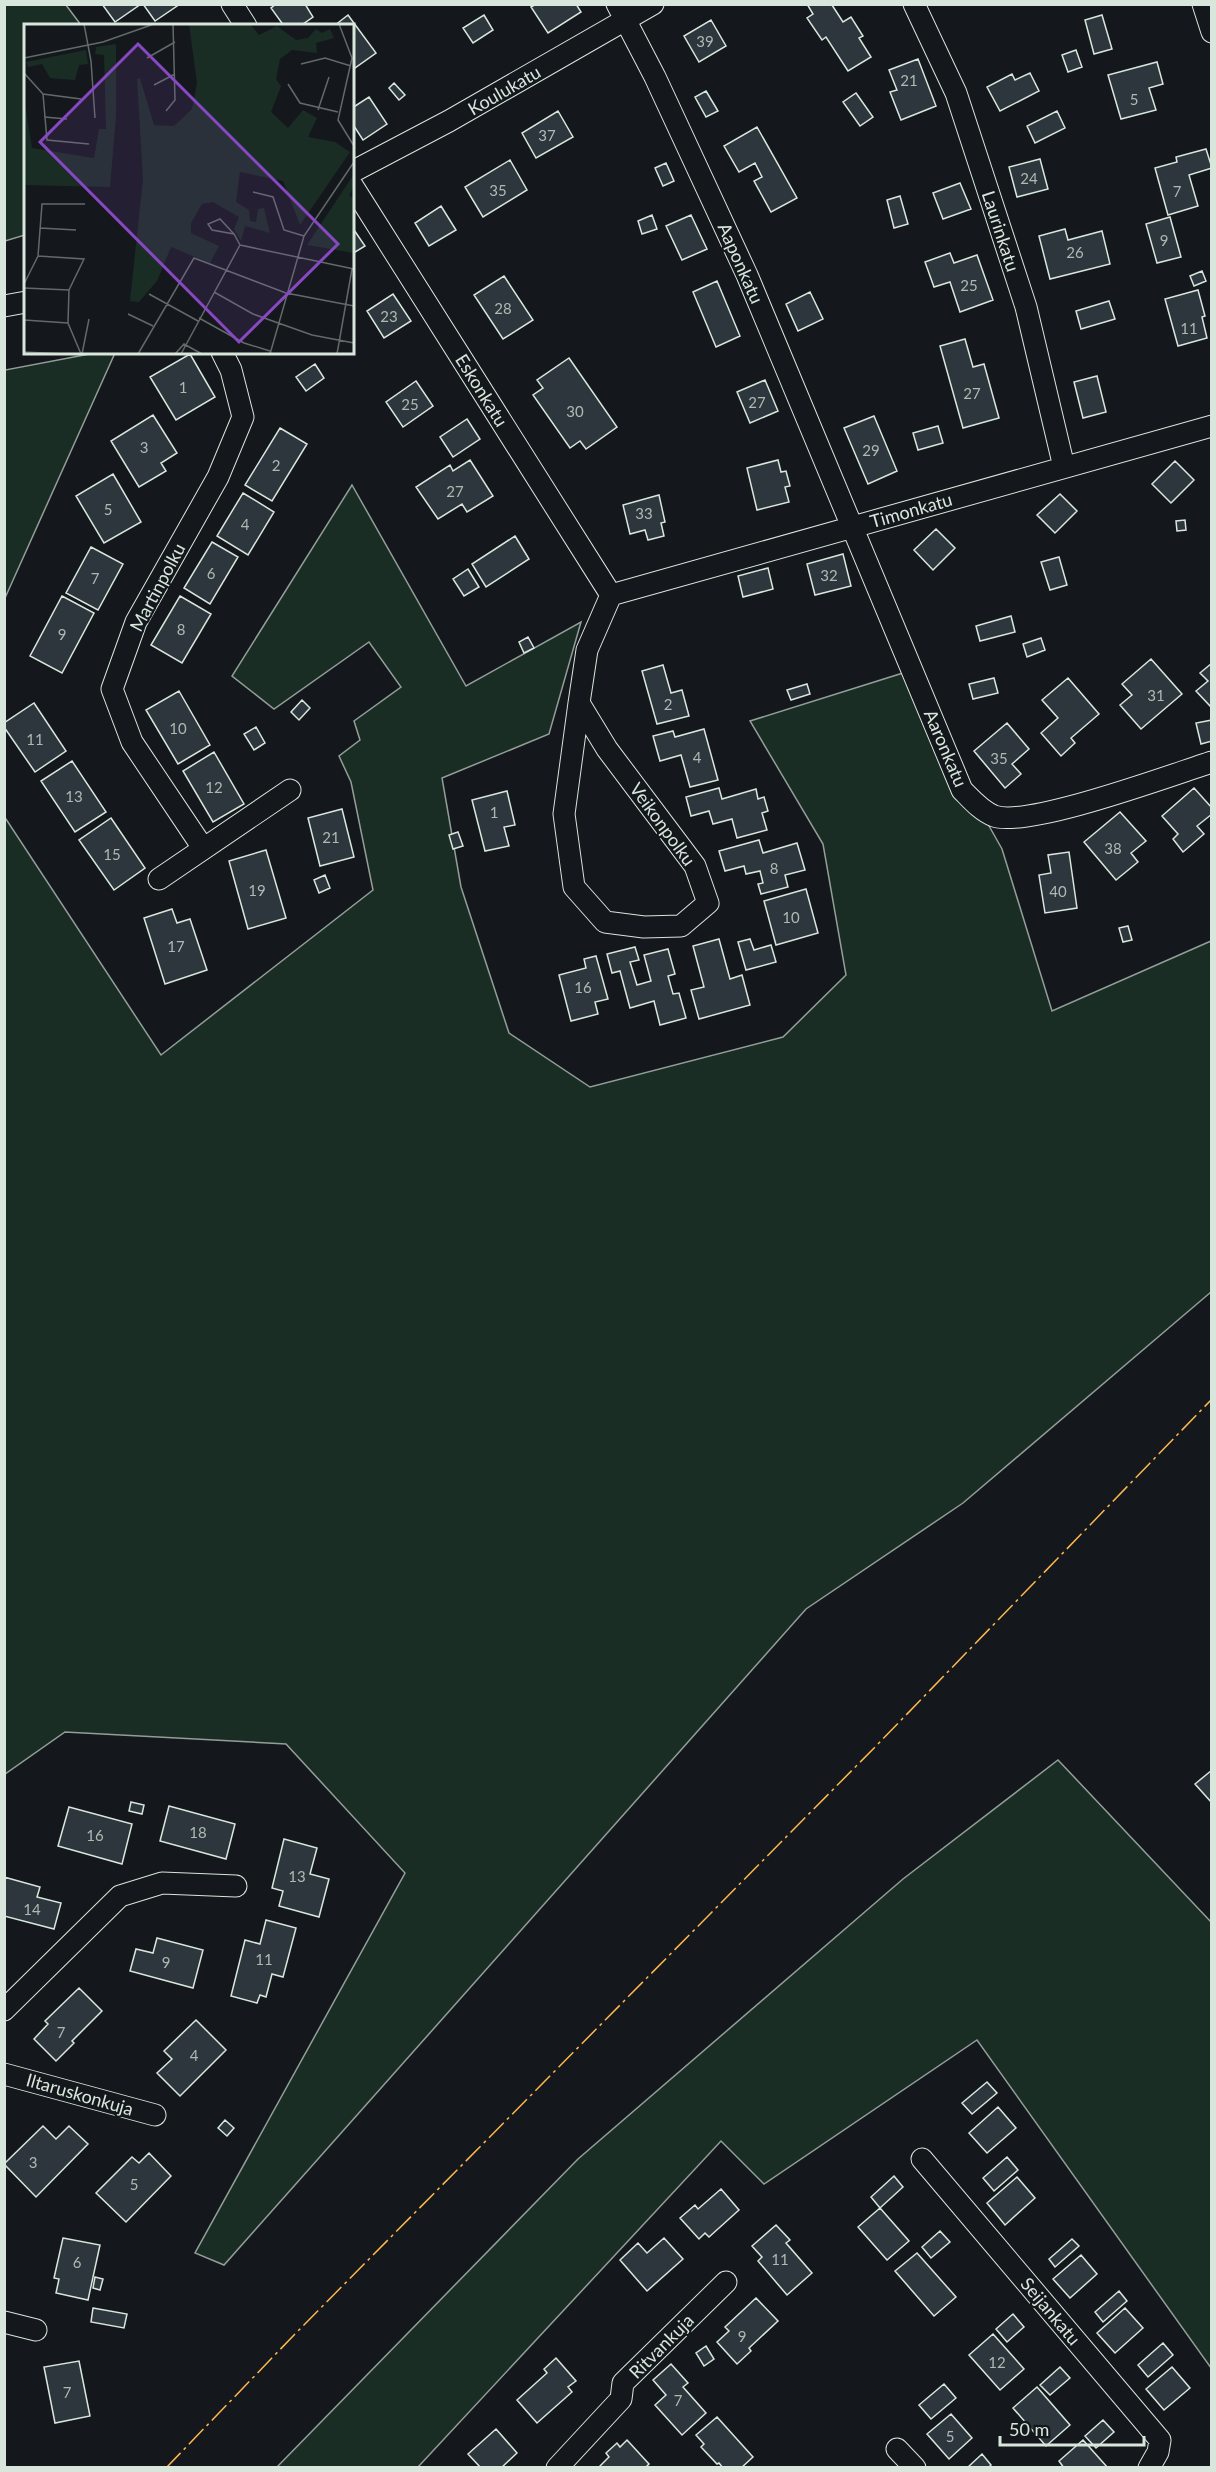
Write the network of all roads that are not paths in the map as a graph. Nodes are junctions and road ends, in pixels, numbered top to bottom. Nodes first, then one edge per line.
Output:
1 (232, 4) edge
2 (653, 4) edge
3 (914, 4) edge
4 (1203, 4) edge
5 (622, 12) edge
6 (245, 24) edge
7 (1212, 32) edge
8 (354, 171) edge
9 (354, 188) edge
10 (24, 302) edge
11 (4, 306) edge
12 (223, 354) edge
13 (1212, 426) edge
14 (1064, 467) junction
15 (854, 527) junction
16 (611, 595) junction
17 (579, 704) junction
18 (1212, 762) edge
19 (290, 790) dead end
20 (203, 848) junction
21 (159, 879) dead end
22 (236, 1886) dead end
23 (4, 2010) edge
24 (4, 2073) edge
25 (154, 2115) dead end
26 (922, 2159) dead end
27 (726, 2282) dead end
28 (4, 2322) edge
29 (36, 2330) dead end
30 (897, 2449) dead end
31 (557, 2468) edge
32 (915, 2468) edge
33 (1149, 2468) edge

1 - 6 street
2 - 5 street, Koulukatu
3 - 14 street, Laurinkatu
4 - 7 street
5 - 8 street, Koulukatu
5 - 15 street, Aaponkatu
9 - 16 street, Eskonkatu
10 - 11 street
12 - 20 street, Martinpolku
13 - 14 street, Timonkatu
14 - 15 street, Timonkatu
15 - 16 street, Timonkatu
15 - 18 street, Aaronkatu
16 - 17 street, Veikonpolku
17 - 17 street, Veikonpolku
19 - 20 street
20 - 21 street
22 - 23 street
24 - 25 street, Iltaruskonkuja
26 - 33 street, Seijankatu
27 - 31 street, Ritvankuja
28 - 29 street
30 - 32 street

